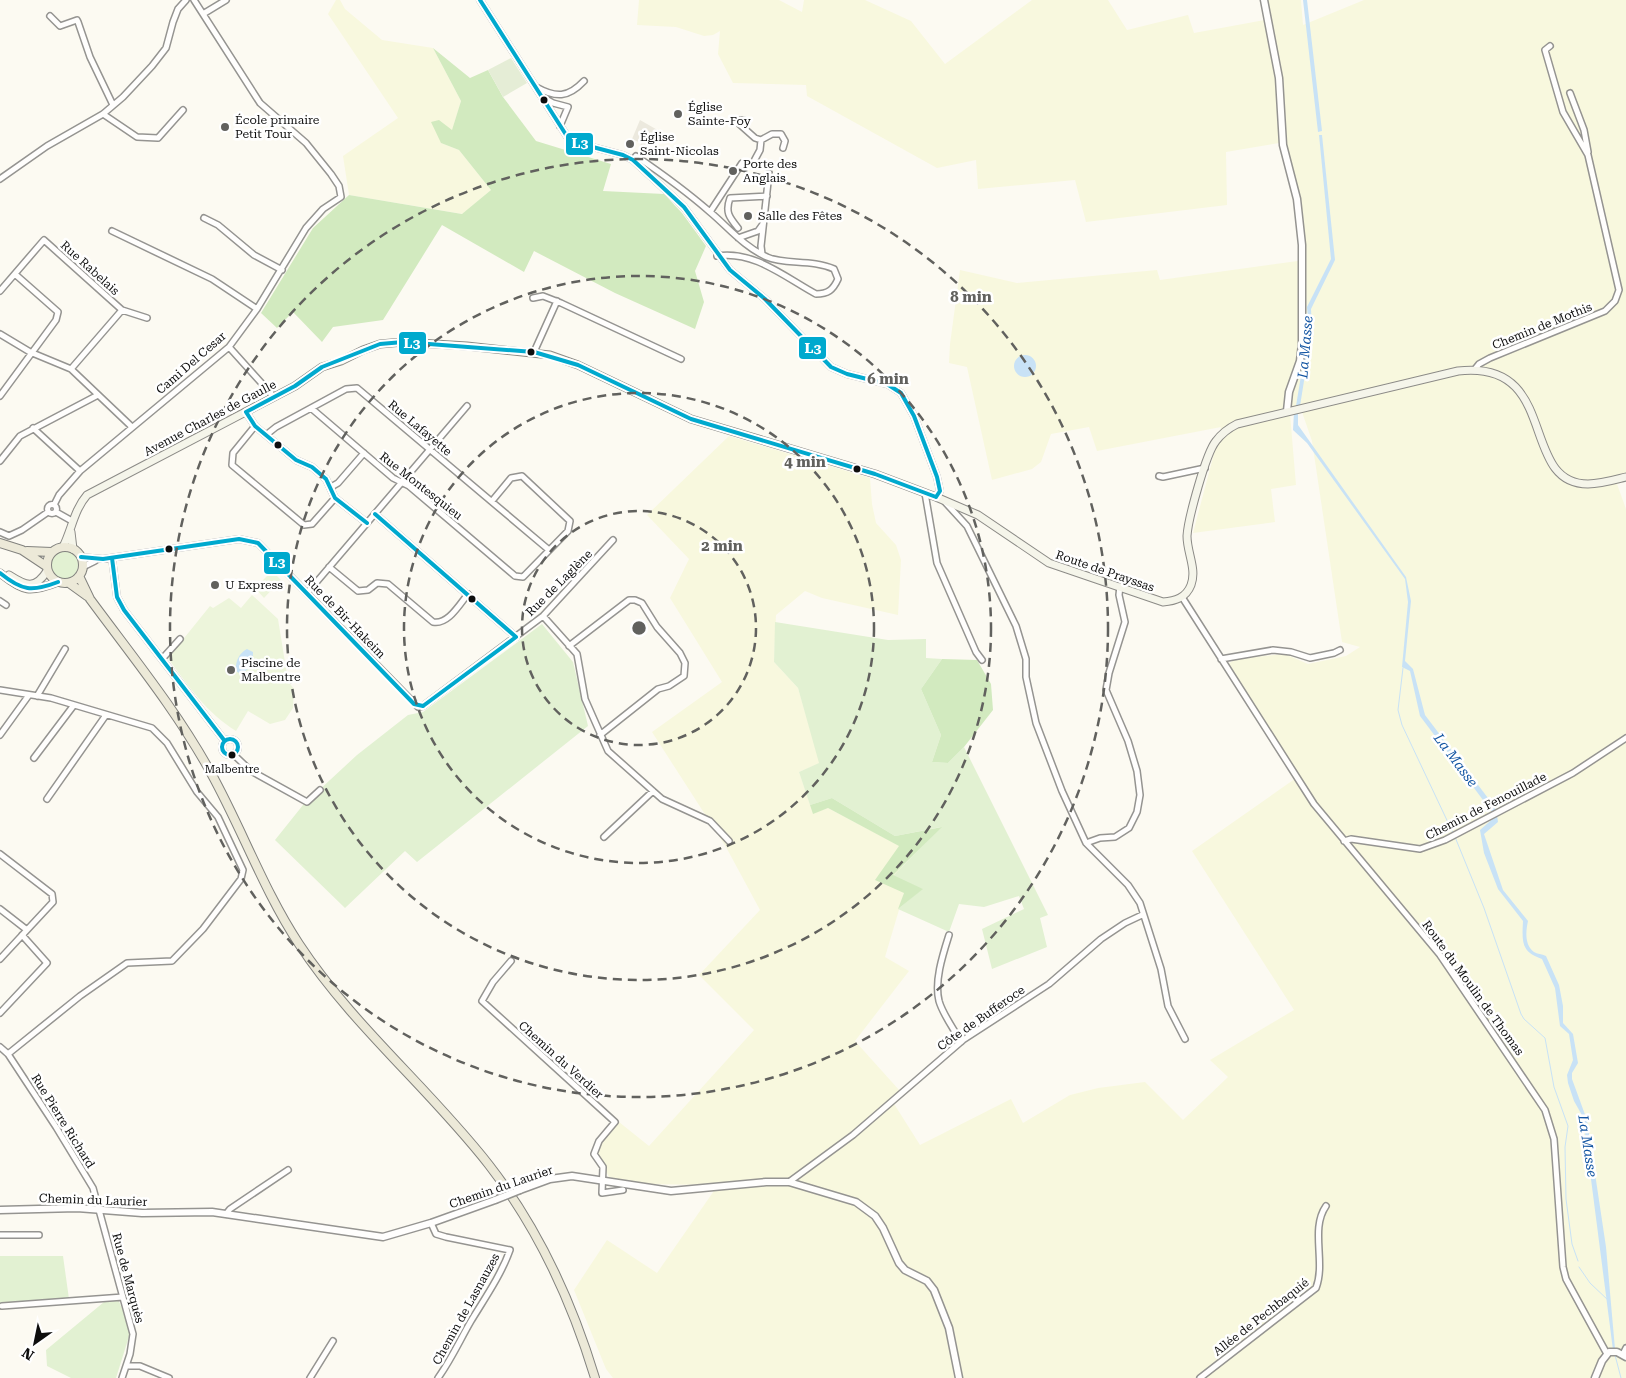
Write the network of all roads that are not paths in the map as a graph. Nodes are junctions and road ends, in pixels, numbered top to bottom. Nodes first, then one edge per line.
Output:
1 (186, 0) edge
2 (194, 0) edge
3 (226, 0) edge
4 (480, 0) edge
5 (1264, 0) edge
6 (203, 14) junction
7 (50, 16) dead end
8 (1550, 46) dead end
9 (584, 81) dead end
10 (535, 87) junction
11 (1570, 93) dead end
12 (541, 97) junction
13 (114, 105) junction
14 (183, 110) dead end
15 (102, 114) junction
16 (746, 121) dead end
17 (560, 126) junction
18 (761, 140) junction
19 (784, 148) dead end
20 (1588, 155) junction
21 (636, 157) junction
22 (769, 173) dead end
23 (0, 177) edge
24 (767, 196) junction
25 (710, 212) junction
26 (204, 218) dead end
27 (764, 223) junction
28 (738, 228) dead end
29 (112, 231) dead end
30 (738, 238) junction
31 (762, 254) junction
32 (717, 256) junction
33 (282, 270) junction
34 (16, 275) junction
35 (0, 292) edge
36 (533, 298) dead end
37 (557, 301) junction
38 (257, 309) junction
39 (122, 310) junction
40 (147, 318) dead end
41 (0, 334) edge
42 (380, 344) joint
43 (229, 347) junction
44 (30, 352) junction
45 (534, 352) junction
46 (681, 359) dead end
47 (71, 369) junction
48 (1475, 369) junction
49 (98, 395) junction
50 (0, 396) edge
51 (274, 397) junction
52 (467, 406) dead end
53 (312, 408) junction
54 (1294, 410) junction
55 (246, 412) junction
56 (256, 426) junction
57 (132, 427) junction
58 (33, 428) junction
59 (266, 434) junction
60 (430, 449) junction
61 (364, 453) junction
62 (0, 461) edge
63 (1205, 468) junction
64 (80, 471) junction
65 (1159, 476) dead end
66 (1626, 477) edge
67 (402, 482) junction
68 (331, 487) junction
69 (924, 493) junction
70 (936, 497) junction
71 (335, 498) junction
72 (492, 501) junction
73 (945, 501) junction
74 (54, 505) junction
75 (48, 512) junction
76 (56, 512) junction
77 (375, 514) junction
78 (72, 521) junction
79 (366, 523) junction
80 (0, 532) edge
81 (70, 532) junction
82 (614, 540) dead end
83 (0, 543) edge
84 (63, 547) junction
85 (73, 549) junction
86 (22, 550) junction
87 (549, 550) junction
88 (52, 552) junction
89 (81, 557) junction
90 (112, 558) junction
91 (102, 559) junction
92 (83, 567) junction
93 (329, 567) junction
94 (47, 569) junction
95 (0, 571) edge
96 (79, 576) junction
97 (58, 582) junction
98 (69, 583) junction
99 (1120, 586) junction
100 (308, 592) junction
101 (468, 594) junction
102 (1182, 597) junction
103 (90, 599) junction
104 (0, 601) edge
105 (6, 605) dead end
106 (544, 616) junction
107 (516, 636) junction
108 (180, 638) dead end
109 (569, 646) junction
110 (65, 650) dead end
111 (1340, 650) dead end
112 (162, 659) junction
113 (982, 660) dead end
114 (1221, 660) junction
115 (0, 690) edge
116 (29, 695) junction
117 (37, 696) junction
118 (74, 705) junction
119 (423, 706) joint
120 (106, 715) junction
121 (0, 735) edge
122 (600, 735) junction
123 (1626, 738) edge
124 (224, 740) junction
125 (233, 754) junction
126 (34, 758) dead end
127 (320, 790) dead end
128 (652, 791) junction
129 (47, 799) dead end
130 (604, 837) dead end
131 (729, 841) dead end
132 (1344, 841) junction
133 (1086, 843) junction
134 (0, 854) edge
135 (0, 909) edge
136 (1142, 915) junction
137 (27, 930) junction
138 (22, 935) junction
139 (949, 935) dead end
140 (0, 959) edge
141 (511, 961) dead end
142 (0, 1013) edge
143 (1186, 1039) dead end
144 (961, 1042) junction
145 (0, 1047) edge
146 (8, 1054) junction
147 (288, 1170) dead end
148 (602, 1179) junction
149 (789, 1182) junction
150 (623, 1190) dead end
151 (1326, 1206) dead end
152 (0, 1210) edge
153 (101, 1211) junction
154 (226, 1214) junction
155 (431, 1223) junction
156 (0, 1235) edge
157 (39, 1235) dead end
158 (123, 1297) junction
159 (2, 1306) dead end
160 (333, 1341) dead end
161 (1619, 1352) edge
162 (127, 1366) junction
163 (122, 1378) edge
164 (169, 1378) edge
165 (310, 1378) edge
166 (438, 1378) edge
167 (595, 1378) edge
168 (959, 1378) edge
169 (1200, 1378) edge
170 (1595, 1378) edge

1 - 13 street
2 - 6 street
3 - 6 street
4 - 10 street
5 - 54 street
6 - 33 street, Cami Del Cesar
7 - 13 street
8 - 20 street, Chemin de Mothis
9 - 10 street
10 - 12 street
11 - 20 street
12 - 17 street
12 - 17 street
13 - 15 street
14 - 15 street
15 - 23 street
16 - 18 street
17 - 21 street
18 - 19 street
18 - 25 street
20 - 48 street, Chemin de Mothis
21 - 25 street
21 - 32 street
22 - 24 street
24 - 27 street
24 - 28 street
25 - 30 street
26 - 33 street
27 - 30 street
27 - 31 street
29 - 38 street
30 - 31 street
31 - 32 street
32 - 70 street
33 - 38 street, Cami Del Cesar
34 - 35 street
34 - 39 street, Rue Rabelais
34 - 44 street
36 - 37 street
37 - 45 street
37 - 46 street
38 - 43 street, Cami Del Cesar
39 - 40 street, Rue Rabelais
39 - 47 street, Rue Rabelais
41 - 44 street
42 - 45 main road, Route de Prayssas
42 - 51 main road, Avenue Charles de Gaulle
43 - 51 street
43 - 57 street, Cami Del Cesar
44 - 47 street
44 - 50 street
45 - 69 main road, Route de Prayssas
47 - 49 street
48 - 54 main road
48 - 66 main road
49 - 57 street
49 - 58 street
51 - 55 main road, Avenue Charles de Gaulle
52 - 60 street
53 - 59 street, Rue Lafayette
53 - 60 street, Rue Lafayette
53 - 61 street, Rue Montesquieu
54 - 63 main road
55 - 56 street
55 - 78 main road, Avenue Charles de Gaulle
56 - 59 street
56 - 71 street
57 - 64 street, Cami Del Cesar
58 - 62 street
58 - 64 street
59 - 68 street
60 - 67 street
60 - 72 street, Rue Lafayette
61 - 67 street, Rue Montesquieu
61 - 68 street
63 - 65 street
63 - 102 main road
64 - 74 street, Cami Del Cesar
67 - 77 street
67 - 87 street, Rue Montesquieu
68 - 71 street
69 - 70 main road, Route de Prayssas
69 - 113 street
70 - 73 main road, Route de Prayssas
71 - 79 street
72 - 87 street, Rue Lafayette
72 - 87 street
73 - 99 main road, Route de Prayssas
73 - 133 street
74 - 75 street, Cami Del Cesar
74 - 76 street
75 - 76 street
75 - 80 street, Cami Del Cesar
76 - 78 street
77 - 79 street
77 - 101 street
78 - 81 main road, Avenue Charles de Gaulle
79 - 93 street
81 - 84 main road, Avenue Charles de Gaulle
81 - 85 main road, Avenue Charles de Gaulle
82 - 106 street, Rue de Laglène
83 - 86 main road
84 - 85 main road
84 - 88 main road
85 - 89 main road
86 - 88 main road
86 - 94 main road
88 - 94 main road
89 - 91 street, Rue de Bir-Hakeim
89 - 92 main road
90 - 91 street, Rue de Bir-Hakeim
90 - 100 street, Rue de Bir-Hakeim
90 - 112 street
91 - 92 street, Rue de Bir-Hakeim
92 - 96 main road
93 - 100 street
93 - 101 street
94 - 95 main road
94 - 97 main road
95 - 97 main road
96 - 98 main road
96 - 103 main road
97 - 98 main road
98 - 103 main road
99 - 102 main road, Route de Prayssas
99 - 133 street
100 - 119 street, Rue de Bir-Hakeim
101 - 107 street
102 - 114 street, Route du Moulin de Thomas
103 - 167 main road
104 - 105 street
106 - 107 street, Rue de Laglène
106 - 109 street
107 - 119 street, Rue de Laglène
108 - 112 street
109 - 122 street
109 - 122 street
110 - 117 street
111 - 114 street
112 - 124 street
114 - 132 street, Route du Moulin de Thomas
115 - 116 street
116 - 117 street
116 - 121 street
117 - 118 street
118 - 120 street
118 - 126 street
120 - 129 street
120 - 146 street
122 - 128 street
123 - 132 street, Chemin de Fenouillade
124 - 125 street
124 - 125 street
125 - 127 street
128 - 130 street
128 - 131 street
132 - 161 street, Route du Moulin de Thomas
133 - 136 street
134 - 137 street
135 - 137 street
136 - 143 street
136 - 144 street, Côte de Bufferoce
137 - 138 street
138 - 140 street
138 - 142 street
139 - 144 street
141 - 148 street, Chemin du Verdier
144 - 149 street, Côte de Bufferoce
145 - 146 street, Rue Pierre Richard
146 - 153 street, Rue Pierre Richard
147 - 154 street
148 - 149 street, Chemin du Laurier
148 - 150 street
148 - 155 street, Chemin du Laurier, bridge
149 - 168 street, Chemin du Laurier
151 - 169 street, Allée de Pechbaquié
152 - 153 street, Chemin du Laurier
153 - 154 street, Chemin du Laurier
153 - 158 street, Rue de Marquès
154 - 155 street, Chemin du Laurier
155 - 166 street, Chemin de Lasnauzes
156 - 157 street
158 - 159 street
158 - 162 street, Rue de Marquès
160 - 165 street
161 - 170 street
162 - 163 street, Rue de Marquès
162 - 164 street

